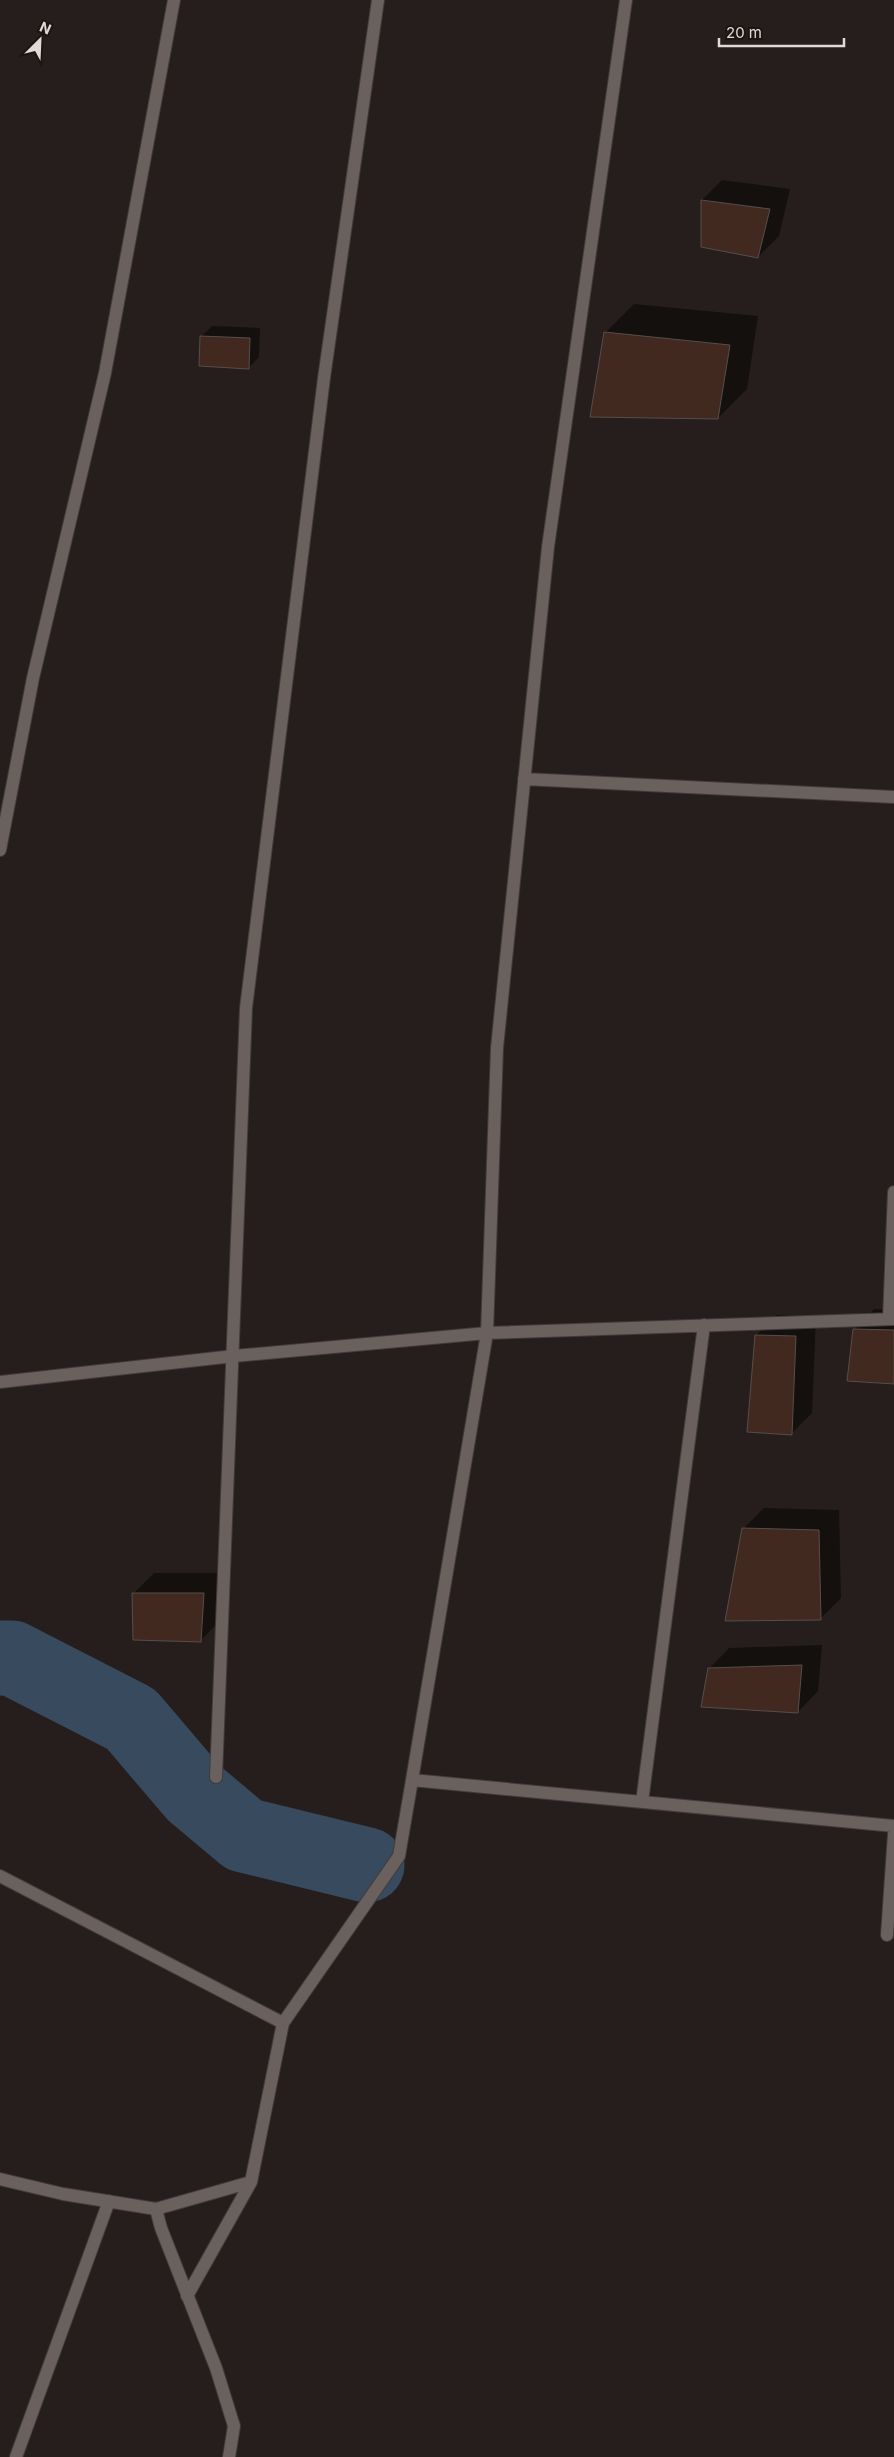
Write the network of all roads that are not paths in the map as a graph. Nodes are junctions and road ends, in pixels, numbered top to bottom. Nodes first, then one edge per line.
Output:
1 (174, 0) edge
2 (378, 0) edge
3 (626, 0) edge
4 (524, 779) junction
5 (894, 796) edge
6 (0, 850) edge
7 (894, 1192) edge
8 (892, 1319) edge
9 (704, 1325) junction
10 (487, 1333) junction
11 (234, 1356) junction
12 (0, 1382) edge
13 (216, 1778) dead end
14 (412, 1780) junction
15 (642, 1802) junction
16 (894, 1826) edge
17 (894, 1834) edge
18 (0, 1876) edge
19 (886, 1935) dead end
20 (283, 2023) junction
21 (0, 2180) edge
22 (251, 2182) junction
23 (110, 2201) junction
24 (156, 2208) junction
25 (187, 2296) junction
26 (16, 2457) edge
27 (229, 2457) edge

1 - 6 street
2 - 11 street
3 - 4 street
4 - 5 street
4 - 10 street
7 - 8 street
8 - 9 street
9 - 10 street
9 - 15 street
10 - 11 street
10 - 14 street
11 - 12 street
11 - 13 street
14 - 15 street
14 - 20 street
15 - 16 street
17 - 19 street
18 - 20 street
20 - 22 street
21 - 23 street
22 - 24 street
22 - 25 street
23 - 24 street
23 - 26 street
24 - 25 street
25 - 27 street

